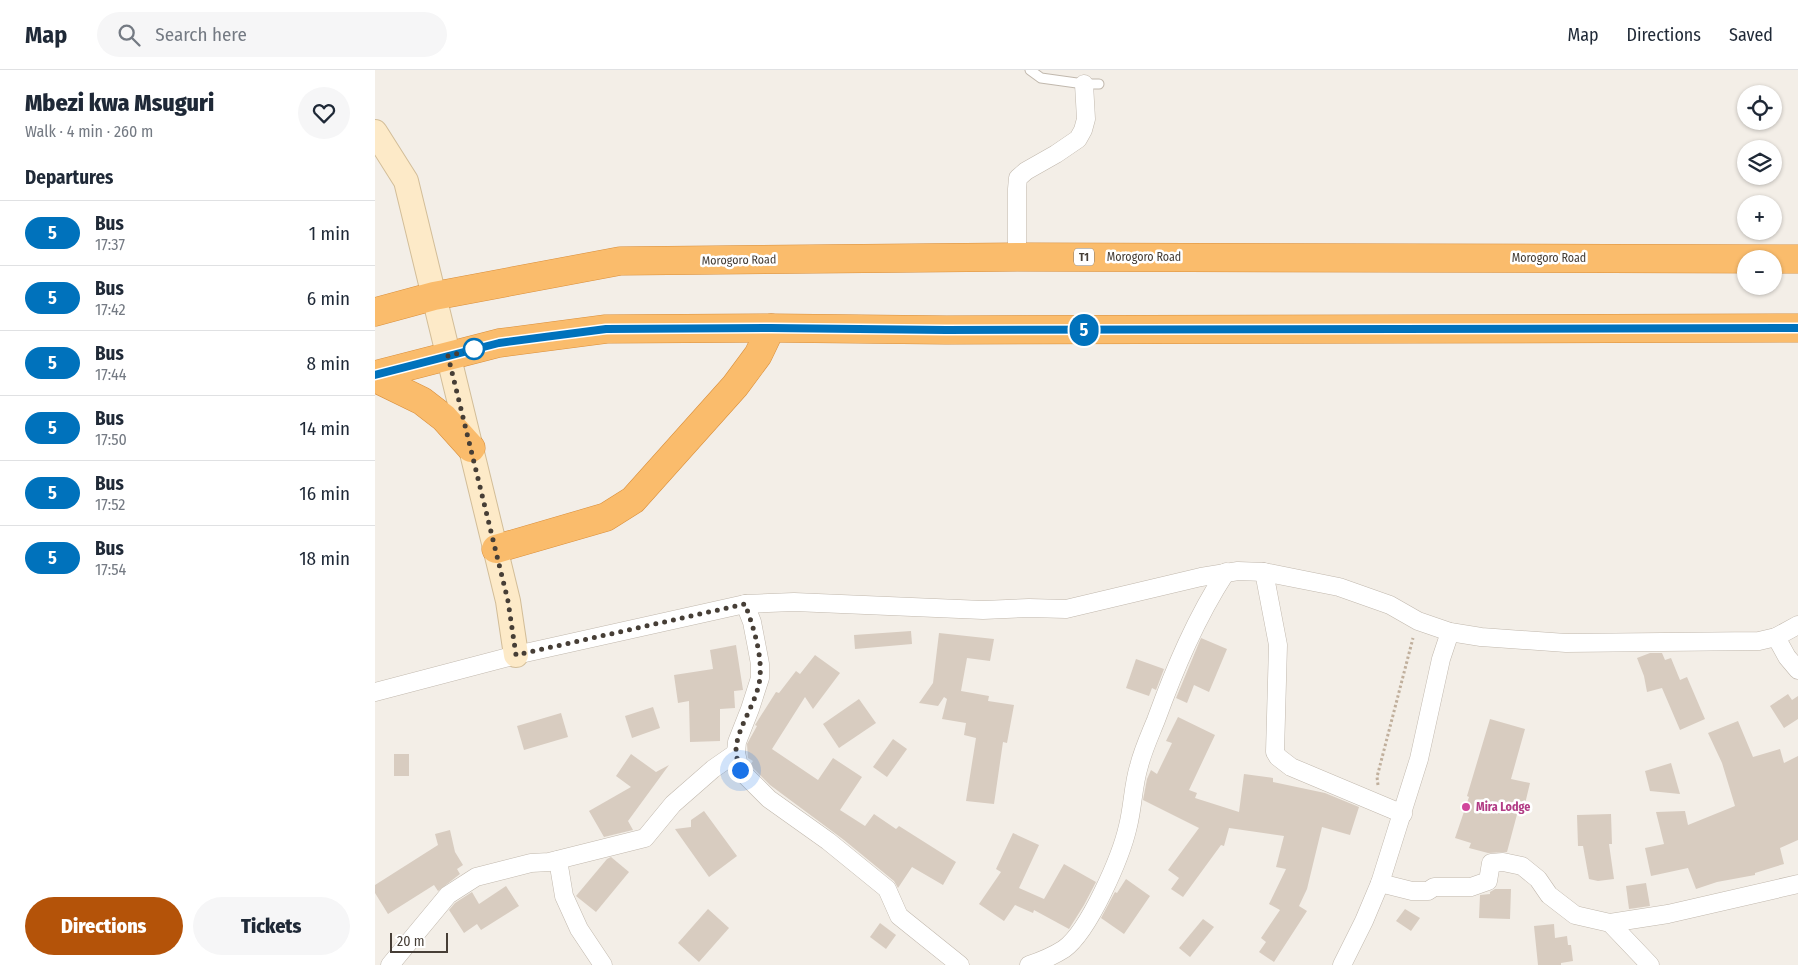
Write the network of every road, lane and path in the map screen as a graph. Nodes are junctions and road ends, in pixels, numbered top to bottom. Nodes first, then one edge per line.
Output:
1 (1030, 70) edge
2 (1092, 84) joint
3 (375, 132) edge
4 (1017, 257) junction
5 (1798, 259) edge
6 (433, 296) junction
7 (375, 312) edge
8 (771, 328) junction
9 (1798, 328) edge
10 (448, 356) junction
11 (375, 377) edge
12 (471, 448) junction
13 (496, 549) junction
14 (1226, 572) junction
15 (1264, 572) junction
16 (745, 604) junction
17 (1419, 621) junction
18 (1798, 625) edge
19 (1450, 632) junction
20 (1776, 638) junction
21 (516, 655) junction
22 (1798, 670) edge
23 (375, 693) edge
24 (736, 753) junction
25 (1378, 787) dead end
26 (1403, 814) junction
27 (558, 860) junction
28 (1381, 883) junction
29 (1798, 884) edge
30 (1609, 923) junction
31 (390, 965) edge
32 (603, 965) edge
33 (960, 965) edge
34 (1029, 965) edge
35 (1342, 965) edge
36 (1650, 965) edge

1 - 2 lane
2 - 4 street
3 - 6 street
4 - 5 highway, Morogoro Road / T1
4 - 6 highway, Morogoro Road / T1
6 - 7 highway, Morogoro Road / T1
6 - 10 street
8 - 9 highway
8 - 10 highway
8 - 13 highway
10 - 11 highway
10 - 12 street
11 - 12 highway
12 - 13 street
13 - 21 street
14 - 15 street
14 - 16 street
14 - 34 street
15 - 17 street
15 - 26 street
16 - 21 street
16 - 24 street
17 - 19 street
17 - 25 path
18 - 20 street
19 - 20 street
19 - 26 street
20 - 22 street
21 - 23 street
24 - 27 street
24 - 33 street
26 - 28 street
27 - 31 street
27 - 32 street
28 - 30 street
28 - 35 street
29 - 30 street
30 - 36 street

